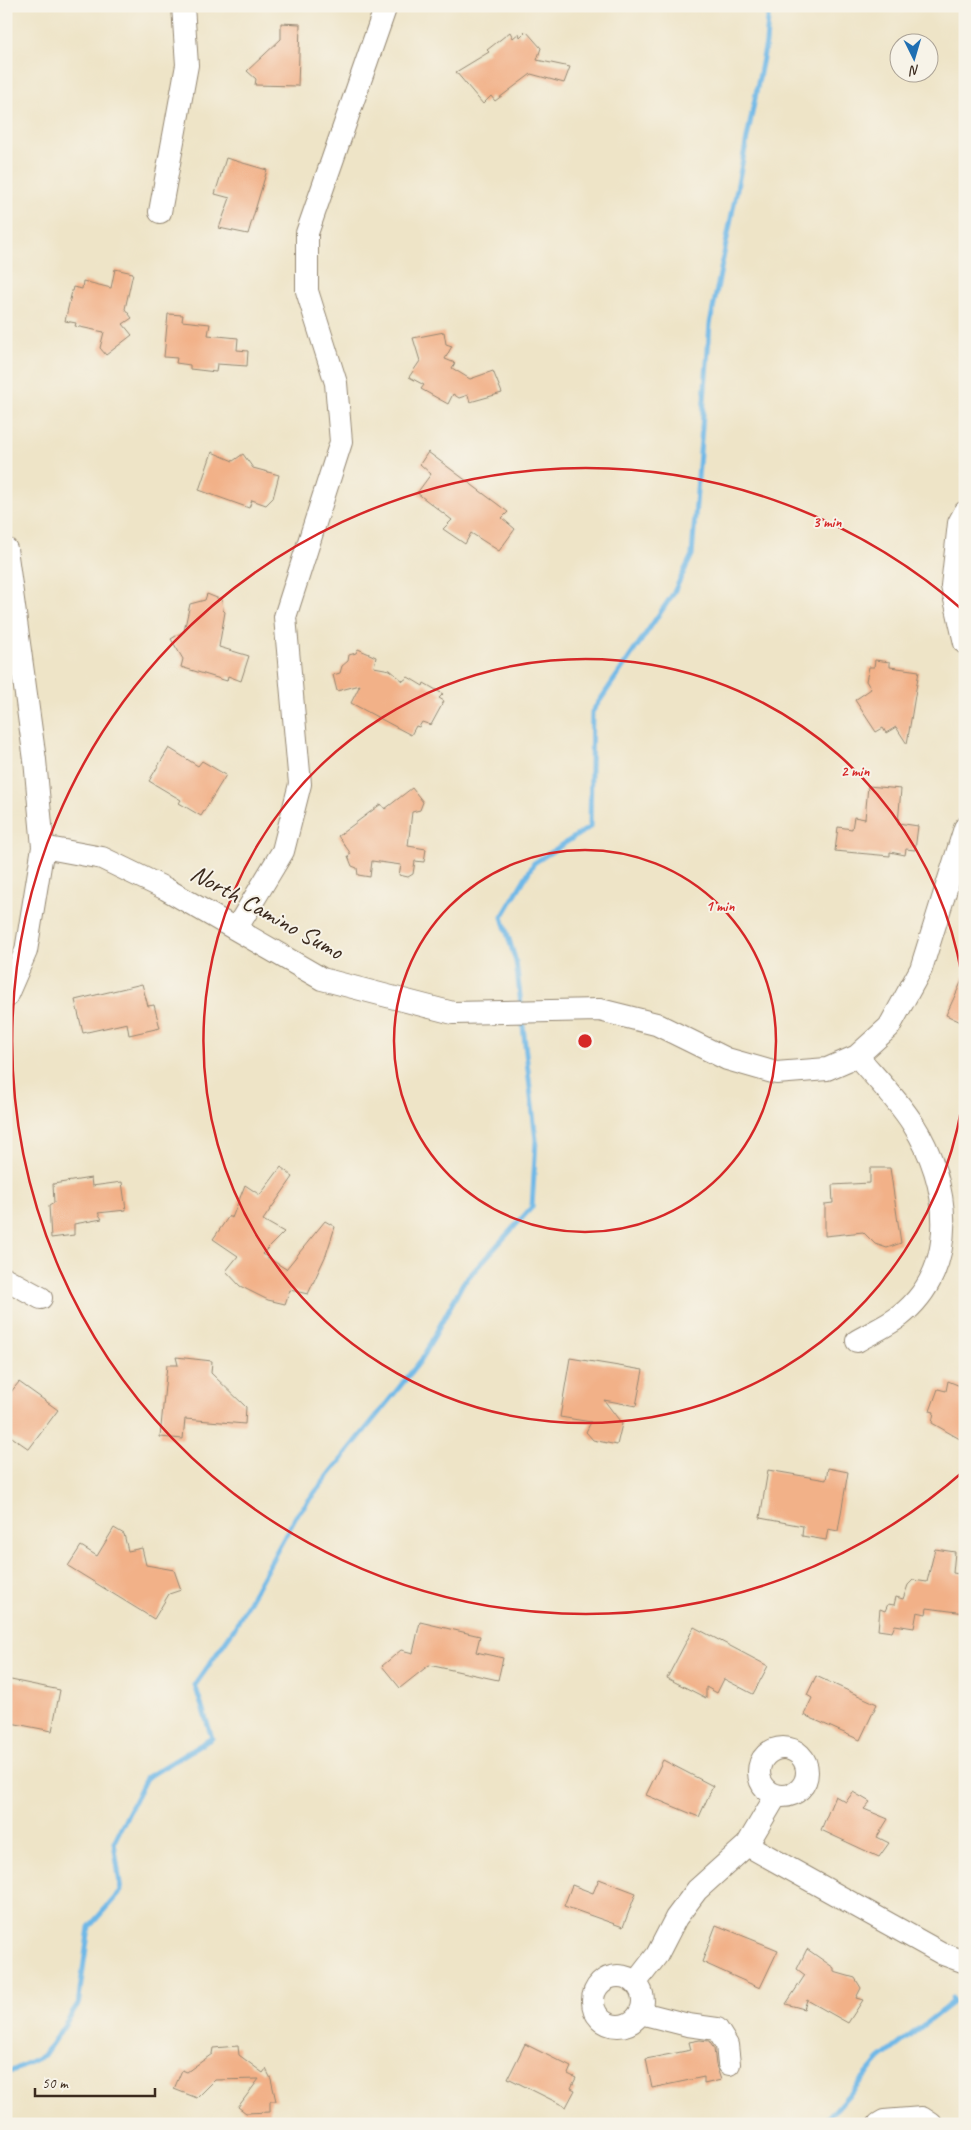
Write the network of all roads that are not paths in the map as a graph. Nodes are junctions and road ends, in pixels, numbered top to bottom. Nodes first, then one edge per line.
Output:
1 (183, 6) edge
2 (386, 6) edge
3 (160, 212) dead end
4 (965, 512) edge
5 (6, 549) edge
6 (965, 643) edge
7 (965, 828) edge
8 (43, 846) junction
9 (236, 929) junction
10 (6, 997) edge
11 (858, 1056) junction
12 (6, 1279) edge
13 (41, 1298) dead end
14 (857, 1341) dead end
15 (776, 1796) dead end
16 (747, 1845) junction
17 (965, 1962) edge
18 (636, 1982) junction
19 (641, 2013) junction
20 (729, 2064) dead end
21 (879, 2124) edge
22 (931, 2124) edge

1 - 3 street
2 - 9 street
4 - 6 street
5 - 8 street
7 - 11 street, North Camino Sumo
8 - 9 street, North Camino Sumo
8 - 10 street
9 - 11 street, North Camino Sumo
11 - 14 street
12 - 13 street
15 - 16 street
16 - 17 street
16 - 18 street
18 - 19 street
18 - 19 street
19 - 20 street
21 - 22 street

